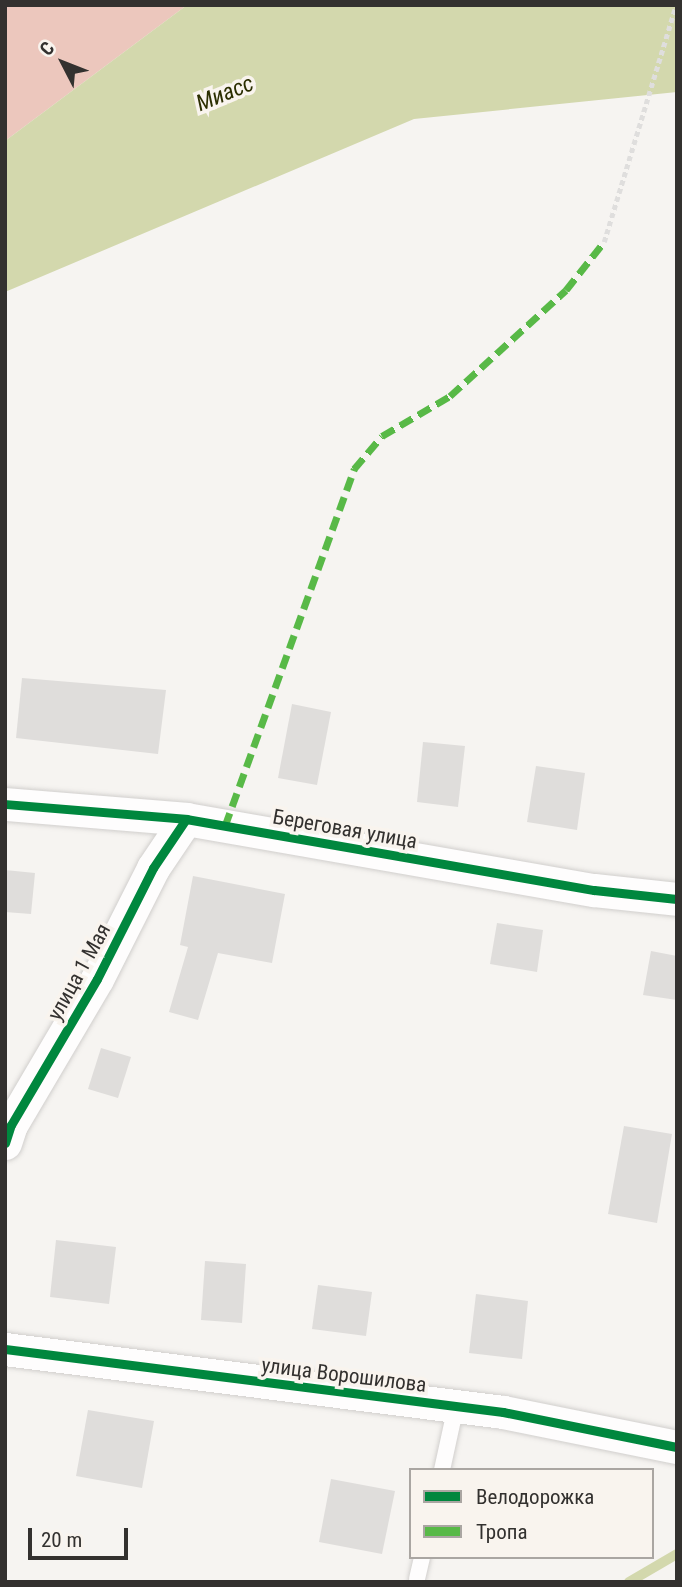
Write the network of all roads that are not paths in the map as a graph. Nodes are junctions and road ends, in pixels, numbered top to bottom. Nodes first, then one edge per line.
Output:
1 (5, 804) edge
2 (186, 819) junction
3 (677, 899) edge
4 (5, 1143) edge
5 (5, 1349) edge
6 (456, 1406) junction
7 (677, 1447) edge
8 (442, 1468) edge
9 (422, 1559) edge
10 (417, 1579) dead end

1 - 2 street, Береговая улица
2 - 3 street, Береговая улица
2 - 4 street, улица 1 Мая
5 - 6 street, улица Ворошилова
6 - 7 street, улица Ворошилова
6 - 8 lane
9 - 10 lane

